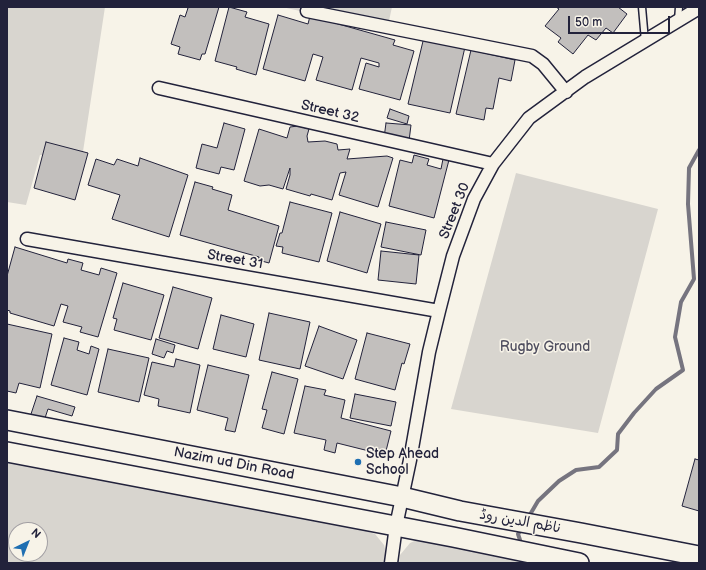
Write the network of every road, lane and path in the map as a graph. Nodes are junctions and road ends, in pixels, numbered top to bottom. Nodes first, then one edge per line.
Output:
1 (642, 7) edge
2 (679, 7) edge
3 (699, 8) edge
4 (307, 11) dead end
5 (678, 21) junction
6 (645, 40) junction
7 (159, 88) dead end
8 (566, 92) junction
9 (493, 164) junction
10 (27, 239) dead end
11 (439, 311) junction
12 (7, 420) edge
13 (7, 452) edge
14 (402, 497) junction
15 (460, 511) joint
16 (396, 526) junction
17 (699, 556) edge
18 (575, 562) edge
19 (390, 563) edge

1 - 6 lane
2 - 5 lane
3 - 5 street, Street 30
4 - 8 street
5 - 6 street, Street 30
6 - 8 street, Street 30
7 - 9 street, Street 32
8 - 9 street, Street 30
9 - 11 street, Street 30
10 - 11 street, Street 31
11 - 14 street, Street 30
12 - 14 main road, Nazim ud Din Road
13 - 16 main road
14 - 15 main road, Nazim ud Din Road
14 - 16 street, Street 30
15 - 17 main road, ناظم الدین روڈ
16 - 18 main road, ناظم الدین روڈ
16 - 19 street, Street 30

